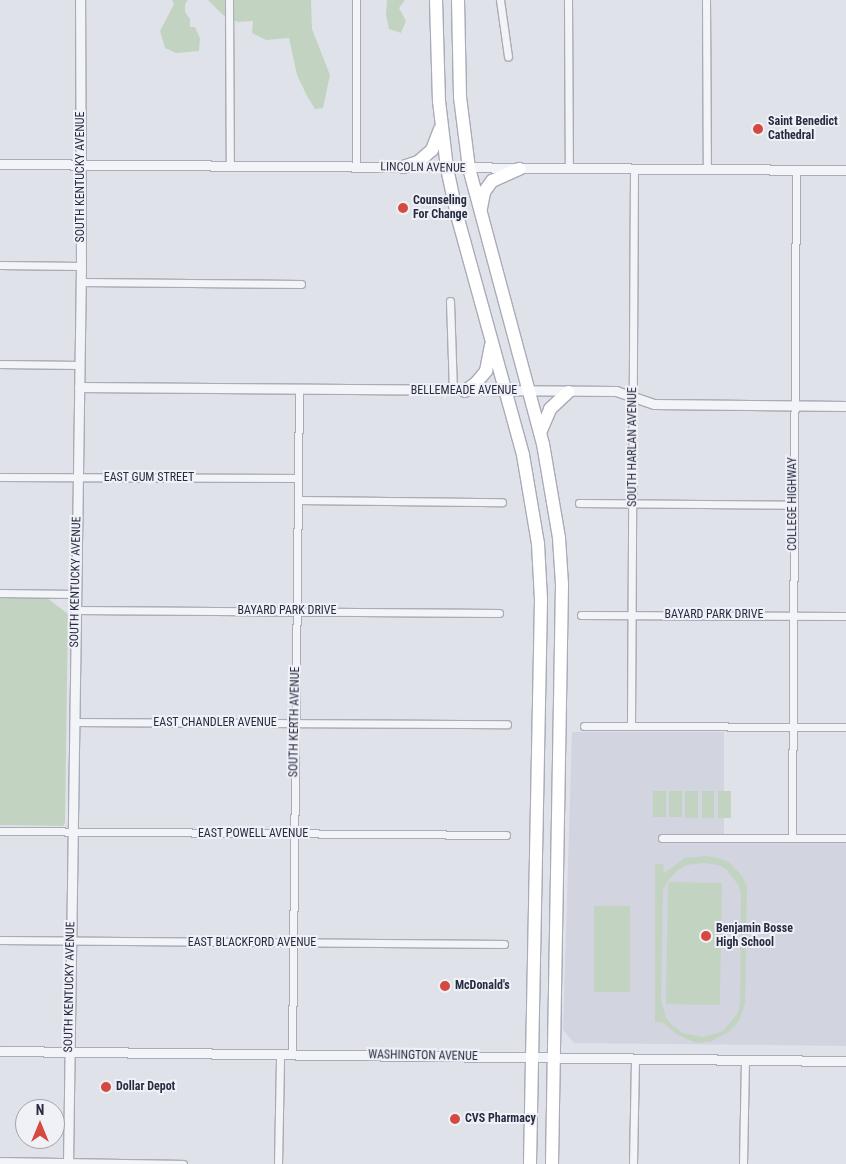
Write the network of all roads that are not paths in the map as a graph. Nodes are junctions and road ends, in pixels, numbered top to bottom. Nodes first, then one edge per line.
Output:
1 (80, 0) edge
2 (229, 0) edge
3 (356, 0) edge
4 (436, 0) edge
5 (458, 0) edge
6 (500, 0) edge
7 (568, 0) edge
8 (706, 0) edge
9 (508, 56) dead end
10 (441, 124) junction
11 (0, 164) edge
12 (81, 165) junction
13 (230, 166) junction
14 (356, 167) junction
15 (403, 168) junction
16 (447, 168) junction
17 (470, 168) junction
18 (519, 168) junction
19 (568, 169) junction
20 (634, 170) junction
21 (707, 170) junction
22 (796, 170) junction
23 (846, 170) edge
24 (481, 216) junction
25 (0, 265) edge
26 (81, 266) junction
27 (80, 282) junction
28 (301, 284) dead end
29 (450, 301) dead end
30 (492, 340) junction
31 (0, 364) edge
32 (78, 365) junction
33 (79, 387) junction
34 (299, 389) junction
35 (459, 391) junction
36 (506, 391) junction
37 (528, 391) junction
38 (568, 392) junction
39 (633, 396) junction
40 (794, 406) junction
41 (846, 406) edge
42 (540, 433) junction
43 (0, 477) edge
44 (77, 477) junction
45 (298, 478) junction
46 (298, 500) junction
47 (502, 502) dead end
48 (579, 503) dead end
49 (632, 503) junction
50 (793, 505) junction
51 (0, 593) edge
52 (76, 594) junction
53 (76, 610) junction
54 (296, 611) junction
55 (499, 613) dead end
56 (581, 615) dead end
57 (631, 615) junction
58 (792, 616) junction
59 (846, 616) edge
60 (74, 722) junction
61 (295, 723) junction
62 (507, 724) dead end
63 (631, 725) junction
64 (584, 726) dead end
65 (792, 726) junction
66 (846, 728) edge
67 (538, 737) junction
68 (560, 737) junction
69 (0, 831) edge
70 (72, 832) junction
71 (294, 834) junction
72 (506, 835) dead end
73 (792, 837) junction
74 (662, 838) dead end
75 (846, 838) edge
76 (0, 940) edge
77 (71, 941) junction
78 (293, 943) junction
79 (504, 944) dead end
80 (0, 1051) edge
81 (69, 1052) junction
82 (280, 1055) junction
83 (292, 1055) junction
84 (532, 1057) junction
85 (554, 1058) junction
86 (635, 1058) junction
87 (745, 1060) junction
88 (846, 1061) edge
89 (0, 1161) edge
90 (68, 1164) edge
91 (183, 1164) edge
92 (278, 1164) edge
93 (530, 1164) edge
94 (552, 1164) edge
95 (634, 1164) edge
96 (743, 1164) edge

1 - 12 street, SOUTH KENTUCKY AVENUE
2 - 13 street
3 - 14 street
4 - 10 highway
5 - 17 highway
6 - 9 street
7 - 19 street
8 - 21 street
10 - 15 highway
10 - 16 highway
11 - 12 street, LINCOLN AVENUE
12 - 13 street, LINCOLN AVENUE
12 - 26 street, SOUTH KENTUCKY AVENUE
13 - 14 street, LINCOLN AVENUE
14 - 15 street, LINCOLN AVENUE
15 - 16 street, LINCOLN AVENUE
16 - 17 street, LINCOLN AVENUE
16 - 30 highway
17 - 18 street, LINCOLN AVENUE
17 - 24 highway
18 - 19 street, LINCOLN AVENUE
18 - 24 highway
19 - 20 street, LINCOLN AVENUE
20 - 21 street, LINCOLN AVENUE
20 - 39 street, SOUTH HARLAN AVENUE
21 - 22 street, LINCOLN AVENUE
22 - 23 street, LINCOLN AVENUE
22 - 40 street, COLLEGE HIGHWAY
24 - 37 highway
25 - 26 street
26 - 27 street, SOUTH KENTUCKY AVENUE
27 - 28 street
27 - 32 street, SOUTH KENTUCKY AVENUE
29 - 35 street
30 - 35 highway
30 - 36 highway
31 - 32 street
32 - 33 street, SOUTH KENTUCKY AVENUE
33 - 34 street, BELLEMEADE AVENUE
33 - 44 street, SOUTH KENTUCKY AVENUE
34 - 35 street, BELLEMEADE AVENUE
34 - 45 street, SOUTH KERTH AVENUE
35 - 36 street, BELLEMEADE AVENUE
36 - 37 street, BELLEMEADE AVENUE
36 - 67 highway
37 - 38 street, BELLEMEADE AVENUE
37 - 42 highway
38 - 39 street, BELLEMEADE AVENUE
38 - 42 highway
39 - 40 street, BELLEMEADE AVENUE
39 - 49 street, SOUTH HARLAN AVENUE
40 - 41 street, BELLEMEADE AVENUE
40 - 50 street, COLLEGE HIGHWAY
42 - 68 highway
43 - 44 street, EAST GUM STREET
44 - 45 street, EAST GUM STREET
44 - 52 street, SOUTH KENTUCKY AVENUE
45 - 46 street, SOUTH KERTH AVENUE
46 - 47 street
46 - 54 street, SOUTH KERTH AVENUE
48 - 49 street
49 - 50 street
49 - 57 street, SOUTH HARLAN AVENUE
50 - 58 street, COLLEGE HIGHWAY
51 - 52 street
52 - 53 street, SOUTH KENTUCKY AVENUE
53 - 54 street, BAYARD PARK DRIVE
53 - 60 street, SOUTH KENTUCKY AVENUE
54 - 55 street, BAYARD PARK DRIVE
54 - 61 street, SOUTH KERTH AVENUE
56 - 57 street, BAYARD PARK DRIVE
57 - 58 street, BAYARD PARK DRIVE
57 - 63 street, SOUTH HARLAN AVENUE
58 - 59 street, BAYARD PARK DRIVE
58 - 65 street, COLLEGE HIGHWAY
60 - 61 street, EAST CHANDLER AVENUE
60 - 70 street, SOUTH KENTUCKY AVENUE
61 - 62 street, EAST CHANDLER AVENUE
61 - 71 street, SOUTH KERTH AVENUE
63 - 64 street
63 - 65 street
65 - 66 street
65 - 73 street, COLLEGE HIGHWAY
67 - 68 highway
67 - 84 highway
68 - 85 highway
69 - 70 street, EAST POWELL AVENUE
70 - 71 street, EAST POWELL AVENUE
70 - 77 street, SOUTH KENTUCKY AVENUE
71 - 72 street, EAST POWELL AVENUE
71 - 78 street, SOUTH KERTH AVENUE
73 - 74 street
73 - 75 street
76 - 77 street, EAST BLACKFORD AVENUE
77 - 78 street, EAST BLACKFORD AVENUE
77 - 81 street, SOUTH KENTUCKY AVENUE
78 - 79 street, EAST BLACKFORD AVENUE
78 - 83 street, SOUTH KERTH AVENUE
80 - 81 street, WASHINGTON AVENUE
81 - 82 street, WASHINGTON AVENUE
81 - 90 street, SOUTH KENTUCKY AVENUE
82 - 83 street, WASHINGTON AVENUE
82 - 92 street
83 - 84 street, WASHINGTON AVENUE
84 - 85 street, WASHINGTON AVENUE
84 - 93 highway
85 - 86 street, WASHINGTON AVENUE
85 - 94 highway
86 - 87 street, WASHINGTON AVENUE
86 - 95 street
87 - 88 street, WASHINGTON AVENUE
87 - 96 street
89 - 90 street
90 - 91 street

